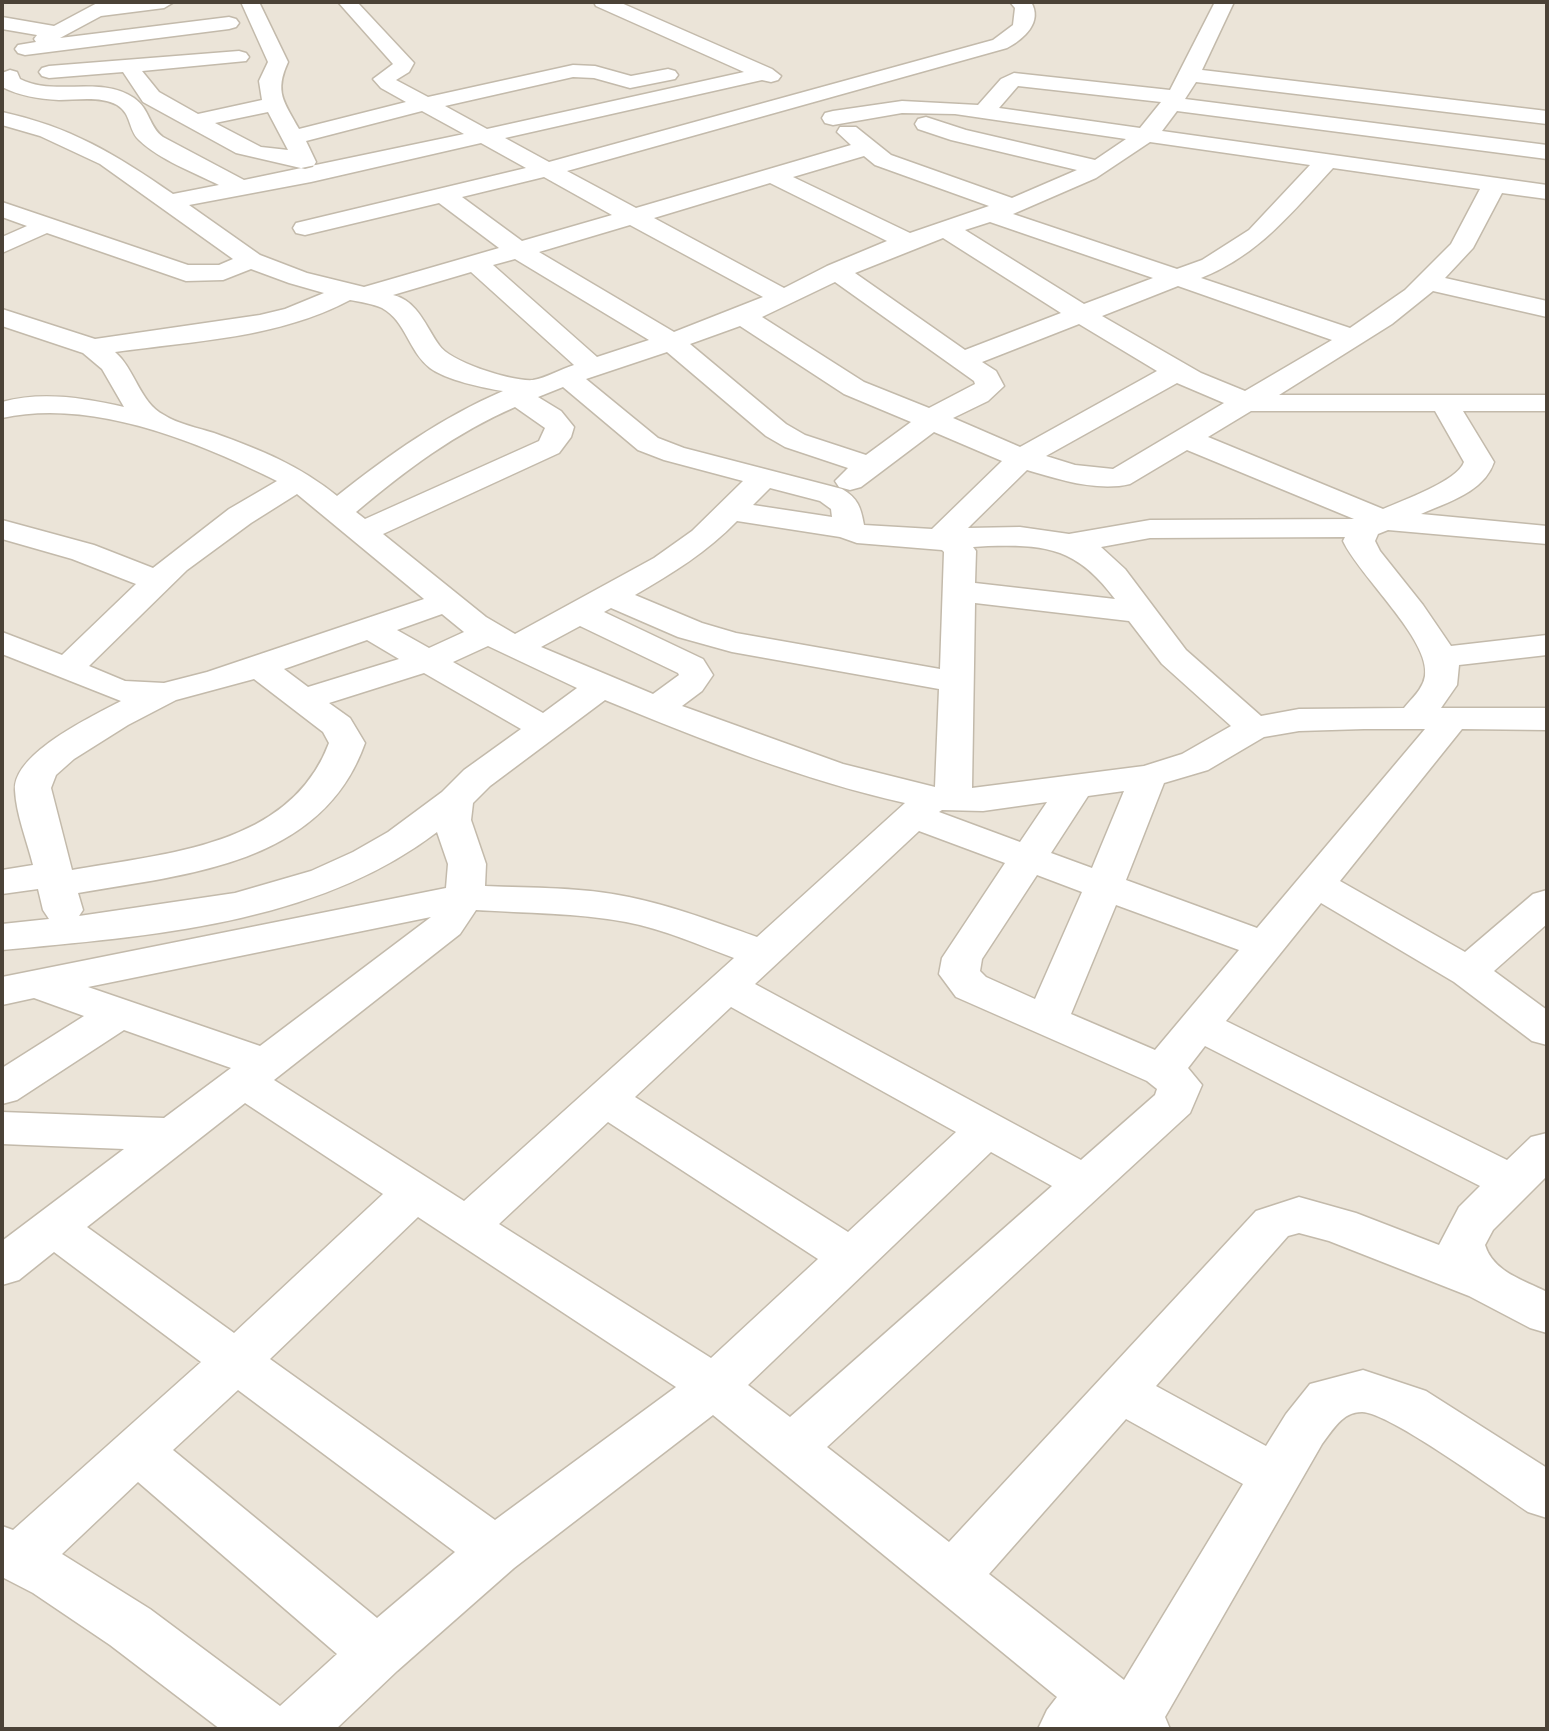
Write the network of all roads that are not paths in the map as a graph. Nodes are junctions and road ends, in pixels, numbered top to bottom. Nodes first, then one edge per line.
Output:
1 (164, 2) edge
2 (223, 2) edge
3 (250, 2) edge
4 (347, 2) edge
5 (607, 2) edge
6 (1019, 2) edge
7 (1224, 2) edge
8 (104, 6) edge
9 (2, 23) edge
10 (229, 23) junction
11 (57, 32) junction
12 (25, 49) junction
13 (239, 57) junction
14 (731, 57) junction
15 (130, 66) junction
16 (4, 71) edge
17 (765, 73) junction
18 (1189, 75) junction
19 (270, 78) junction
20 (394, 87) junction
21 (369, 94) dead end
22 (807, 97) junction
23 (1172, 100) junction
24 (424, 104) junction
25 (902, 107) junction
26 (278, 110) junction
27 (307, 110) dead end
28 (983, 113) junction
29 (1547, 117) edge
30 (2, 118) edge
31 (833, 118) junction
32 (195, 121) junction
33 (145, 134) junction
34 (484, 136) junction
35 (295, 137) junction
36 (1143, 137) junction
37 (86, 148) junction
38 (866, 148) junction
39 (1547, 152) edge
40 (1326, 162) junction
41 (1096, 167) junction
42 (546, 170) junction
43 (771, 175) junction
44 (308, 182) junction
45 (1494, 185) junction
46 (241, 188) junction
47 (1547, 192) edge
48 (444, 195) junction
49 (167, 202) junction
50 (2, 209) edge
51 (999, 209) junction
52 (632, 216) junction
53 (946, 229) junction
54 (2, 230) edge
55 (48, 230) junction
56 (908, 242) junction
57 (2, 246) edge
58 (518, 250) junction
59 (283, 252) junction
60 (476, 262) junction
61 (836, 271) junction
62 (1178, 278) junction
63 (1427, 282) junction
64 (359, 292) junction
65 (782, 297) junction
66 (1547, 309) edge
67 (1082, 315) junction
68 (742, 316) junction
69 (2, 317) edge
70 (1353, 338) junction
71 (671, 342) junction
72 (93, 347) junction
73 (962, 360) junction
74 (1176, 372) junction
75 (580, 373) junction
76 (526, 392) junction
77 (1248, 403) junction
78 (1444, 403) junction
79 (1547, 403) edge
80 (10, 406) edge
81 (935, 417) junction
82 (152, 421) junction
83 (1187, 439) junction
84 (1023, 457) junction
85 (871, 466) junction
86 (763, 478) junction
87 (299, 480) junction
88 (831, 495) junction
89 (731, 511) junction
90 (349, 522) junction
91 (1375, 524) junction
92 (2, 529) edge
93 (849, 529) junction
94 (1547, 535) edge
95 (940, 539) junction
96 (1070, 543) junction
97 (156, 580) junction
98 (959, 591) junction
99 (611, 596) junction
100 (447, 602) junction
101 (1138, 612) junction
102 (579, 613) junction
103 (369, 628) junction
104 (502, 641) junction
105 (2, 642) edge
106 (1547, 645) edge
107 (1441, 657) junction
108 (427, 661) junction
109 (260, 666) junction
110 (66, 669) junction
111 (957, 682) junction
112 (603, 686) junction
113 (164, 692) junction
114 (303, 700) junction
115 (657, 708) junction
116 (1414, 718) junction
117 (1453, 718) junction
118 (1547, 719) edge
119 (545, 728) junction
120 (1254, 728) junction
121 (1147, 776) junction
122 (1076, 786) junction
123 (455, 800) junction
124 (934, 804) junction
125 (1028, 859) junction
126 (55, 879) junction
127 (2, 882) edge
128 (1315, 883) junction
129 (1104, 887) junction
130 (465, 897) junction
131 (1547, 903) edge
132 (68, 930) junction
133 (2, 937) edge
134 (1264, 945) junction
135 (763, 954) junction
136 (1468, 972) junction
137 (19, 987) edge
138 (727, 987) junction
139 (120, 1013) junction
140 (1047, 1020) junction
141 (1199, 1025) junction
142 (1547, 1031) edge
143 (1162, 1070) junction
144 (254, 1072) junction
145 (2, 1088) edge
146 (606, 1098) junction
147 (2, 1128) edge
148 (987, 1129) junction
149 (173, 1135) junction
150 (1547, 1149) edge
151 (1085, 1183) junction
152 (1513, 1183) junction
153 (415, 1192) junction
154 (467, 1226) junction
155 (53, 1227) junction
156 (851, 1257) junction
157 (2, 1267) edge
158 (1486, 1283) junction
159 (1547, 1314) edge
160 (236, 1361) junction
161 (714, 1386) junction
162 (1119, 1390) junction
163 (791, 1448) junction
164 (138, 1451) junction
165 (1276, 1477) junction
166 (1547, 1496) edge
167 (495, 1551) junction
168 (10, 1555) edge
169 (953, 1577) junction
170 (377, 1653) junction
171 (1109, 1718) edge
172 (264, 1729) edge
173 (296, 1729) edge

1 - 8 street
2 - 10 street
3 - 19 street
4 - 20 street
5 - 14 street
6 - 22 street
7 - 18 street
8 - 11 street
9 - 11 street
10 - 12 street
10 - 13 street
11 - 12 street
12 - 16 street
13 - 15 street
13 - 19 street
14 - 17 street
14 - 24 street
15 - 16 street
15 - 32 street
16 - 33 street
17 - 22 street
17 - 34 street
18 - 23 street
18 - 29 street
19 - 26 street
20 - 21 street
20 - 24 street
22 - 31 street
22 - 42 street
23 - 28 street
23 - 36 street
23 - 39 street
24 - 34 street
24 - 35 street
25 - 28 street
25 - 31 street
25 - 41 street
26 - 27 street
26 - 32 street
26 - 35 street
28 - 36 street
30 - 37 street
31 - 38 street
32 - 44 street
33 - 37 street
33 - 46 street
34 - 42 street
34 - 44 street
35 - 44 street
36 - 40 street
36 - 41 street
37 - 49 street
38 - 43 street
38 - 51 street
40 - 45 street
40 - 62 street
41 - 51 street
42 - 48 street
42 - 52 street
43 - 52 street
43 - 56 street
44 - 46 street
44 - 59 street
45 - 47 street
45 - 63 street
46 - 49 street
48 - 58 street
48 - 59 street
49 - 59 street
50 - 55 street
51 - 53 street
51 - 62 street
52 - 58 street
52 - 65 street
53 - 56 street
53 - 67 street
54 - 55 street
55 - 57 street
55 - 59 street
56 - 61 street
58 - 60 street
58 - 71 street
59 - 64 street
60 - 64 street
60 - 75 street
61 - 65 street
61 - 73 street
62 - 67 street
62 - 70 street
63 - 66 street
63 - 70 street
64 - 72 street
64 - 76 street
65 - 68 street
67 - 73 street
67 - 74 street
68 - 71 street
68 - 81 street
69 - 72 street
70 - 77 street
71 - 75 street
71 - 85 street
72 - 82 street
73 - 81 street
74 - 77 street
74 - 84 street
75 - 76 street
75 - 86 street
76 - 90 street
76 - 90 street
77 - 78 street
77 - 83 street
78 - 79 street
78 - 91 street
80 - 82 street
81 - 84 street
81 - 85 street
82 - 87 street
83 - 84 street
83 - 91 street
84 - 95 street
85 - 88 street
86 - 88 street
86 - 89 street
87 - 90 street
87 - 97 street
88 - 93 street
89 - 93 street
89 - 99 street
90 - 100 street
91 - 94 street
91 - 96 street
91 - 107 street
92 - 97 street
93 - 95 street
95 - 96 street
95 - 98 street
96 - 101 street
97 - 110 street
98 - 101 street
98 - 111 street
99 - 102 street
99 - 111 street
100 - 103 street
100 - 104 street
101 - 120 street
102 - 104 street
102 - 115 street
103 - 108 street
103 - 109 street
104 - 108 street
104 - 112 street
105 - 110 street
106 - 107 street
107 - 116 street
108 - 114 street
108 - 119 street
109 - 113 street
109 - 114 street
110 - 113 street
111 - 124 street
112 - 115 street
112 - 119 street
113 - 126 street
114 - 126 street
115 - 124 street
116 - 117 street
116 - 120 street
117 - 118 street
117 - 128 street
119 - 123 street
120 - 121 street
121 - 122 street
121 - 129 street
122 - 124 street
122 - 125 street
123 - 130 street
123 - 132 street
124 - 125 street
124 - 135 street
125 - 129 street
125 - 140 street
126 - 127 street
126 - 132 street
128 - 134 street
128 - 136 street
129 - 134 street
129 - 140 street
130 - 135 street
130 - 137 street
130 - 144 street
131 - 136 street
132 - 133 street
134 - 141 street
135 - 138 street
136 - 142 street
137 - 139 street
138 - 146 street
138 - 148 street
139 - 144 street
139 - 145 street
140 - 143 street
141 - 143 street
141 - 152 street
143 - 151 street
144 - 149 street
144 - 153 street
146 - 154 street
146 - 156 street
147 - 149 street
148 - 151 street
148 - 156 street
149 - 155 street
150 - 152 street
151 - 163 street
152 - 158 street
153 - 154 street
153 - 160 street
154 - 161 street
155 - 157 street
155 - 160 street
156 - 161 street
158 - 159 street
158 - 162 street
160 - 164 street
160 - 167 street
161 - 163 street
161 - 167 street
162 - 165 street
162 - 169 street
163 - 169 street
164 - 168 street
164 - 170 street
165 - 166 street
165 - 171 street
167 - 170 street
168 - 172 street
169 - 171 street
170 - 173 street

